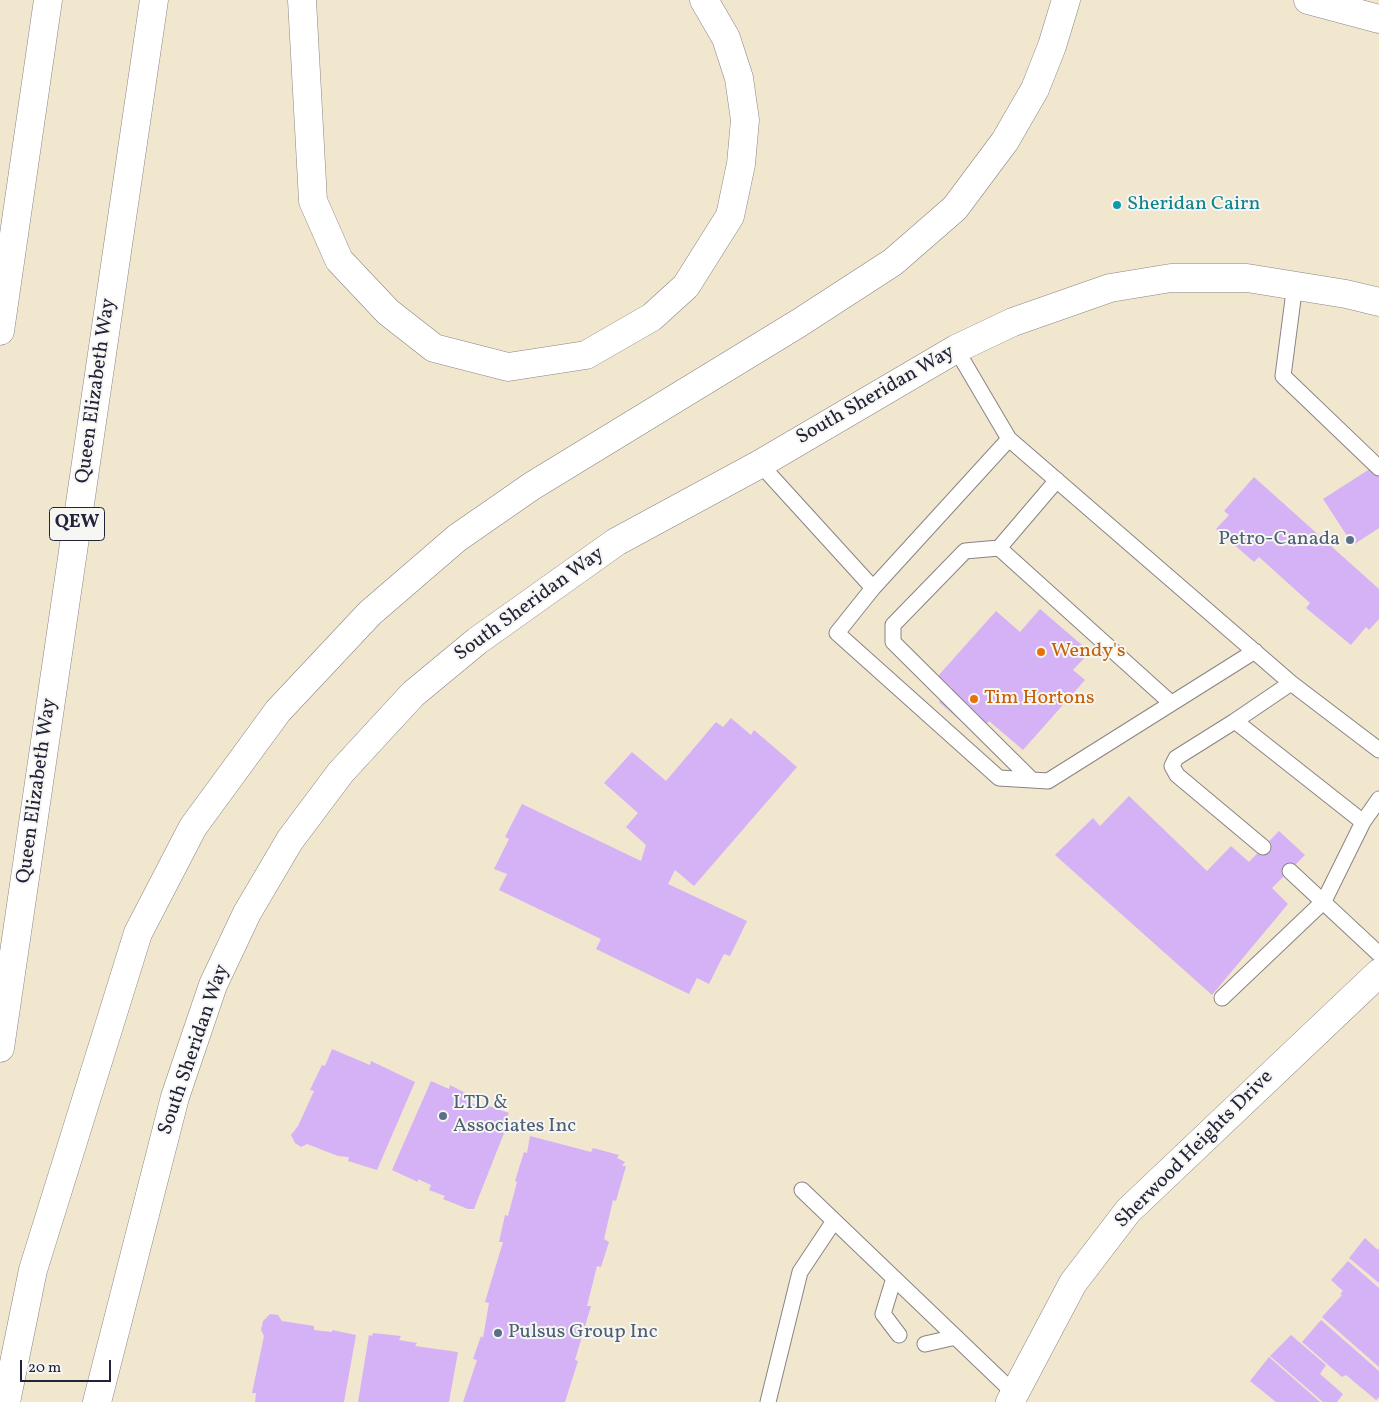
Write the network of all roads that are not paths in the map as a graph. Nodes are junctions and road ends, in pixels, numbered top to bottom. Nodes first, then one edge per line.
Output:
1 (48, 0) edge
2 (154, 0) edge
3 (302, 0) edge
4 (704, 0) edge
5 (1066, 0) edge
6 (1308, 0) edge
7 (1379, 19) edge
8 (1294, 284) junction
9 (1379, 302) edge
10 (0, 331) edge
11 (956, 349) junction
12 (1008, 439) junction
13 (760, 464) junction
14 (1379, 468) edge
15 (1057, 480) junction
16 (999, 548) junction
17 (873, 588) junction
18 (1255, 651) junction
19 (1291, 683) junction
20 (1171, 703) junction
21 (1235, 721) junction
22 (1379, 750) edge
23 (1032, 780) junction
24 (1379, 799) edge
25 (1363, 822) junction
26 (1263, 847) dead end
27 (1290, 871) dead end
28 (1324, 902) junction
29 (1379, 954) edge
30 (1379, 973) edge
31 (1222, 998) dead end
32 (0, 1048) edge
33 (802, 1190) dead end
34 (834, 1220) junction
35 (894, 1278) junction
36 (899, 1335) dead end
37 (956, 1337) junction
38 (925, 1344) dead end
39 (1012, 1397) edge
40 (6, 1402) edge
41 (97, 1402) edge
42 (768, 1402) edge

1 - 10 main road
2 - 32 main road, Queen Elizabeth Way / QEW
3 - 4 main road
5 - 40 main road
6 - 7 main road
8 - 9 main road, South Sheridan Way
8 - 11 main road, South Sheridan Way
8 - 14 lane
11 - 12 lane
11 - 13 main road, South Sheridan Way
12 - 15 lane
12 - 17 lane
13 - 17 lane
13 - 41 main road, South Sheridan Way
15 - 16 lane
15 - 18 lane
16 - 20 lane
16 - 23 lane
17 - 23 lane
18 - 19 lane
18 - 20 lane
19 - 21 lane
19 - 22 lane
20 - 23 lane
21 - 25 lane
21 - 26 lane
24 - 25 lane
25 - 28 lane
27 - 28 lane
28 - 29 lane
28 - 31 lane
30 - 39 main road, Sherwood Heights Drive
33 - 34 lane
34 - 35 lane
34 - 42 lane
35 - 36 lane
35 - 37 lane
37 - 38 lane
37 - 39 lane

